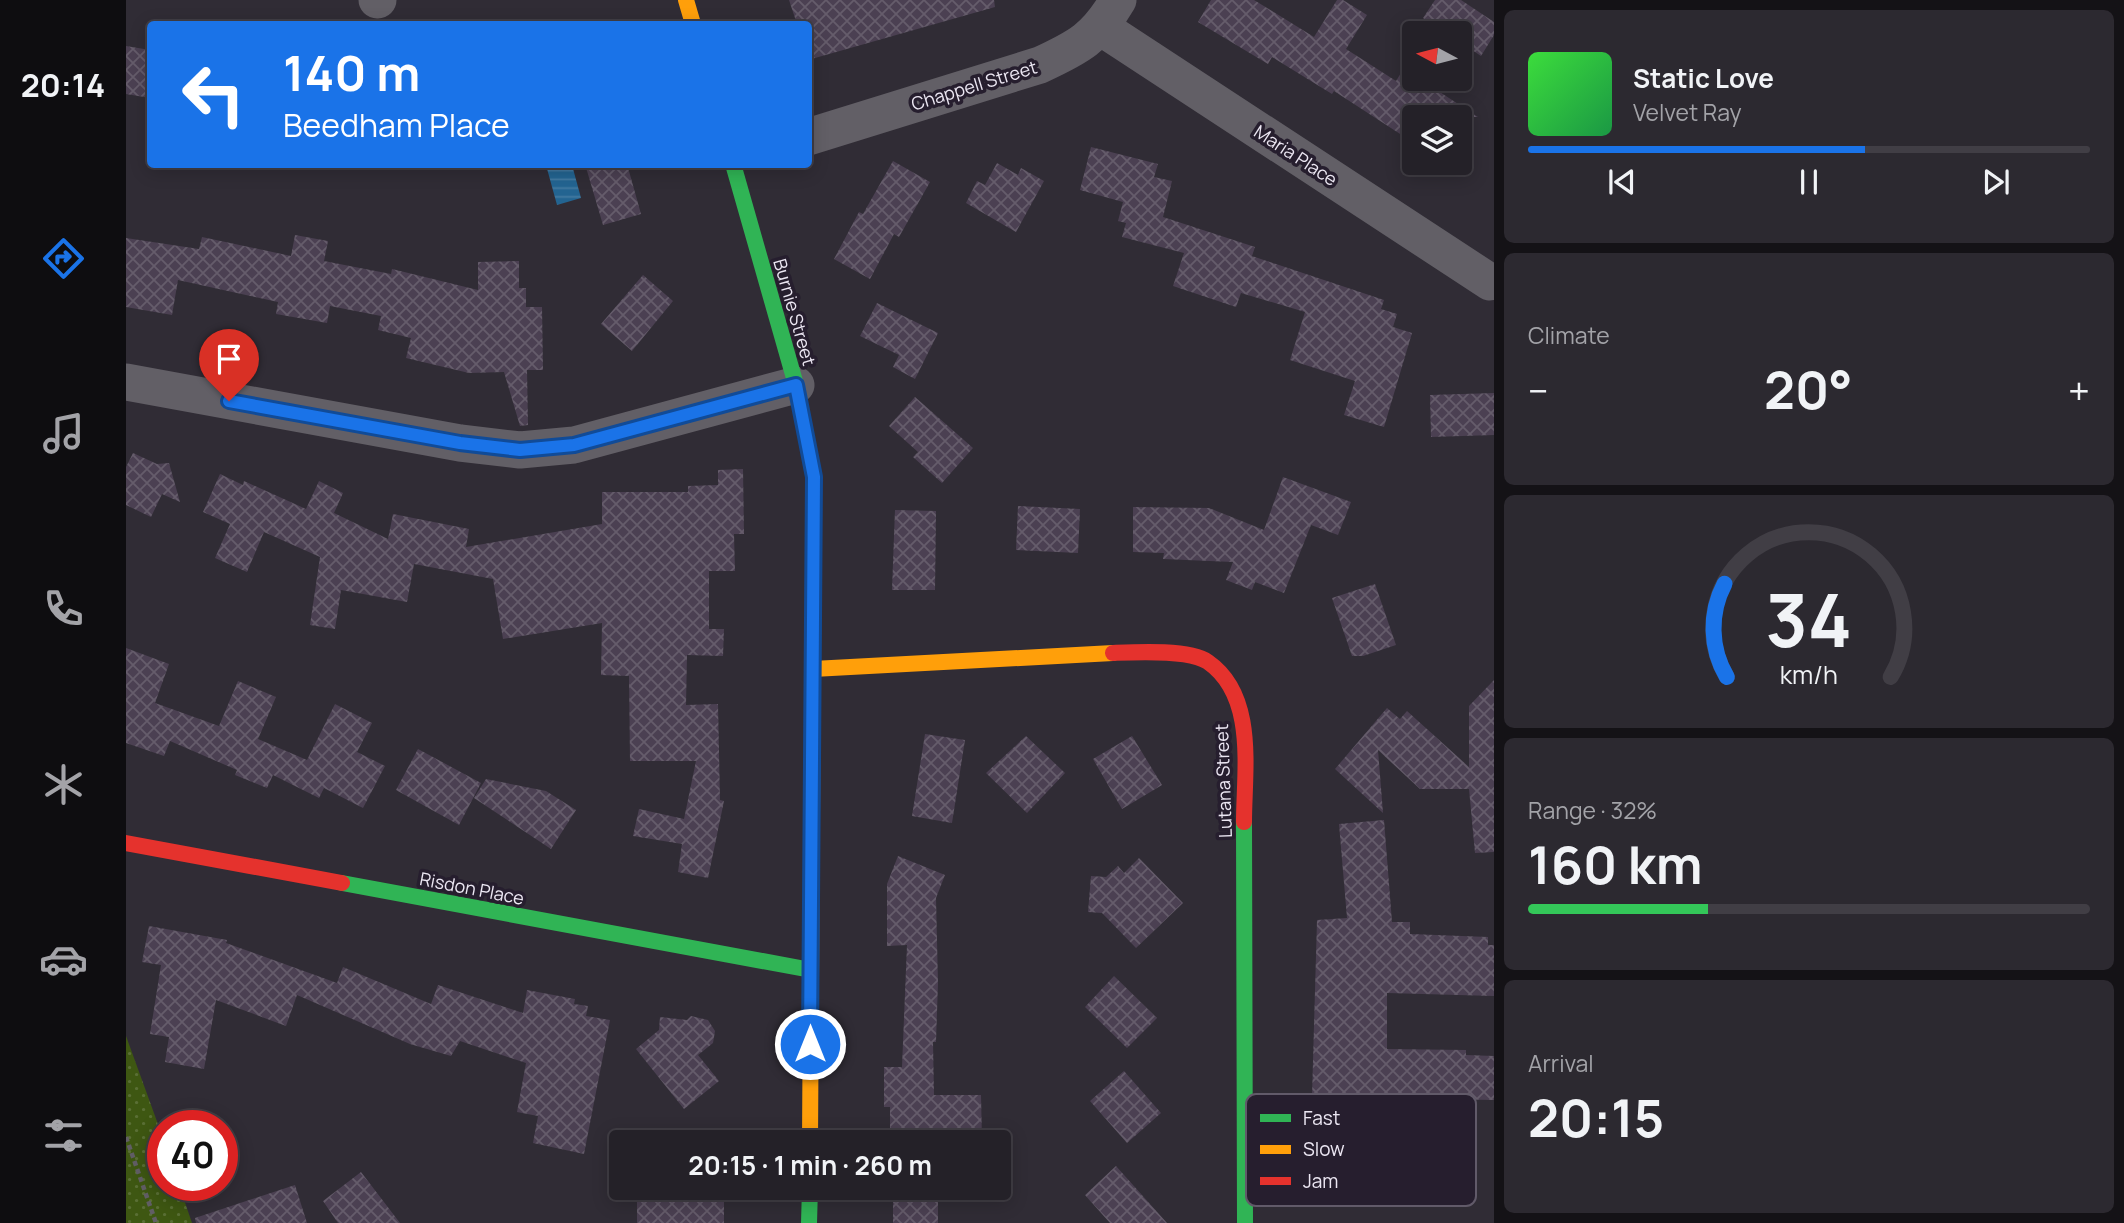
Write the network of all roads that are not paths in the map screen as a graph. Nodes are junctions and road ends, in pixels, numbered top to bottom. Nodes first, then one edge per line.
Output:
1 (686, 0) edge
2 (1110, 14) edge
3 (692, 21) edge
4 (812, 135) edge
5 (735, 168) edge
6 (1490, 282) dead end
7 (126, 382) edge
8 (796, 385) junction
9 (813, 669) junction
10 (126, 843) edge
11 (811, 970) junction
12 (810, 1130) edge
13 (810, 1200) edge
14 (809, 1223) edge
15 (1245, 1223) edge

1 - 3 street
2 - 4 street, Chappell Street
2 - 6 street, Maria Place
5 - 8 street, Burnie Street
7 - 8 street
8 - 9 street, Burnie Street
9 - 11 street, Burnie Street
9 - 15 street, Lutana Street
10 - 11 street, Risdon Place
11 - 12 street, Burnie Street
13 - 14 street

